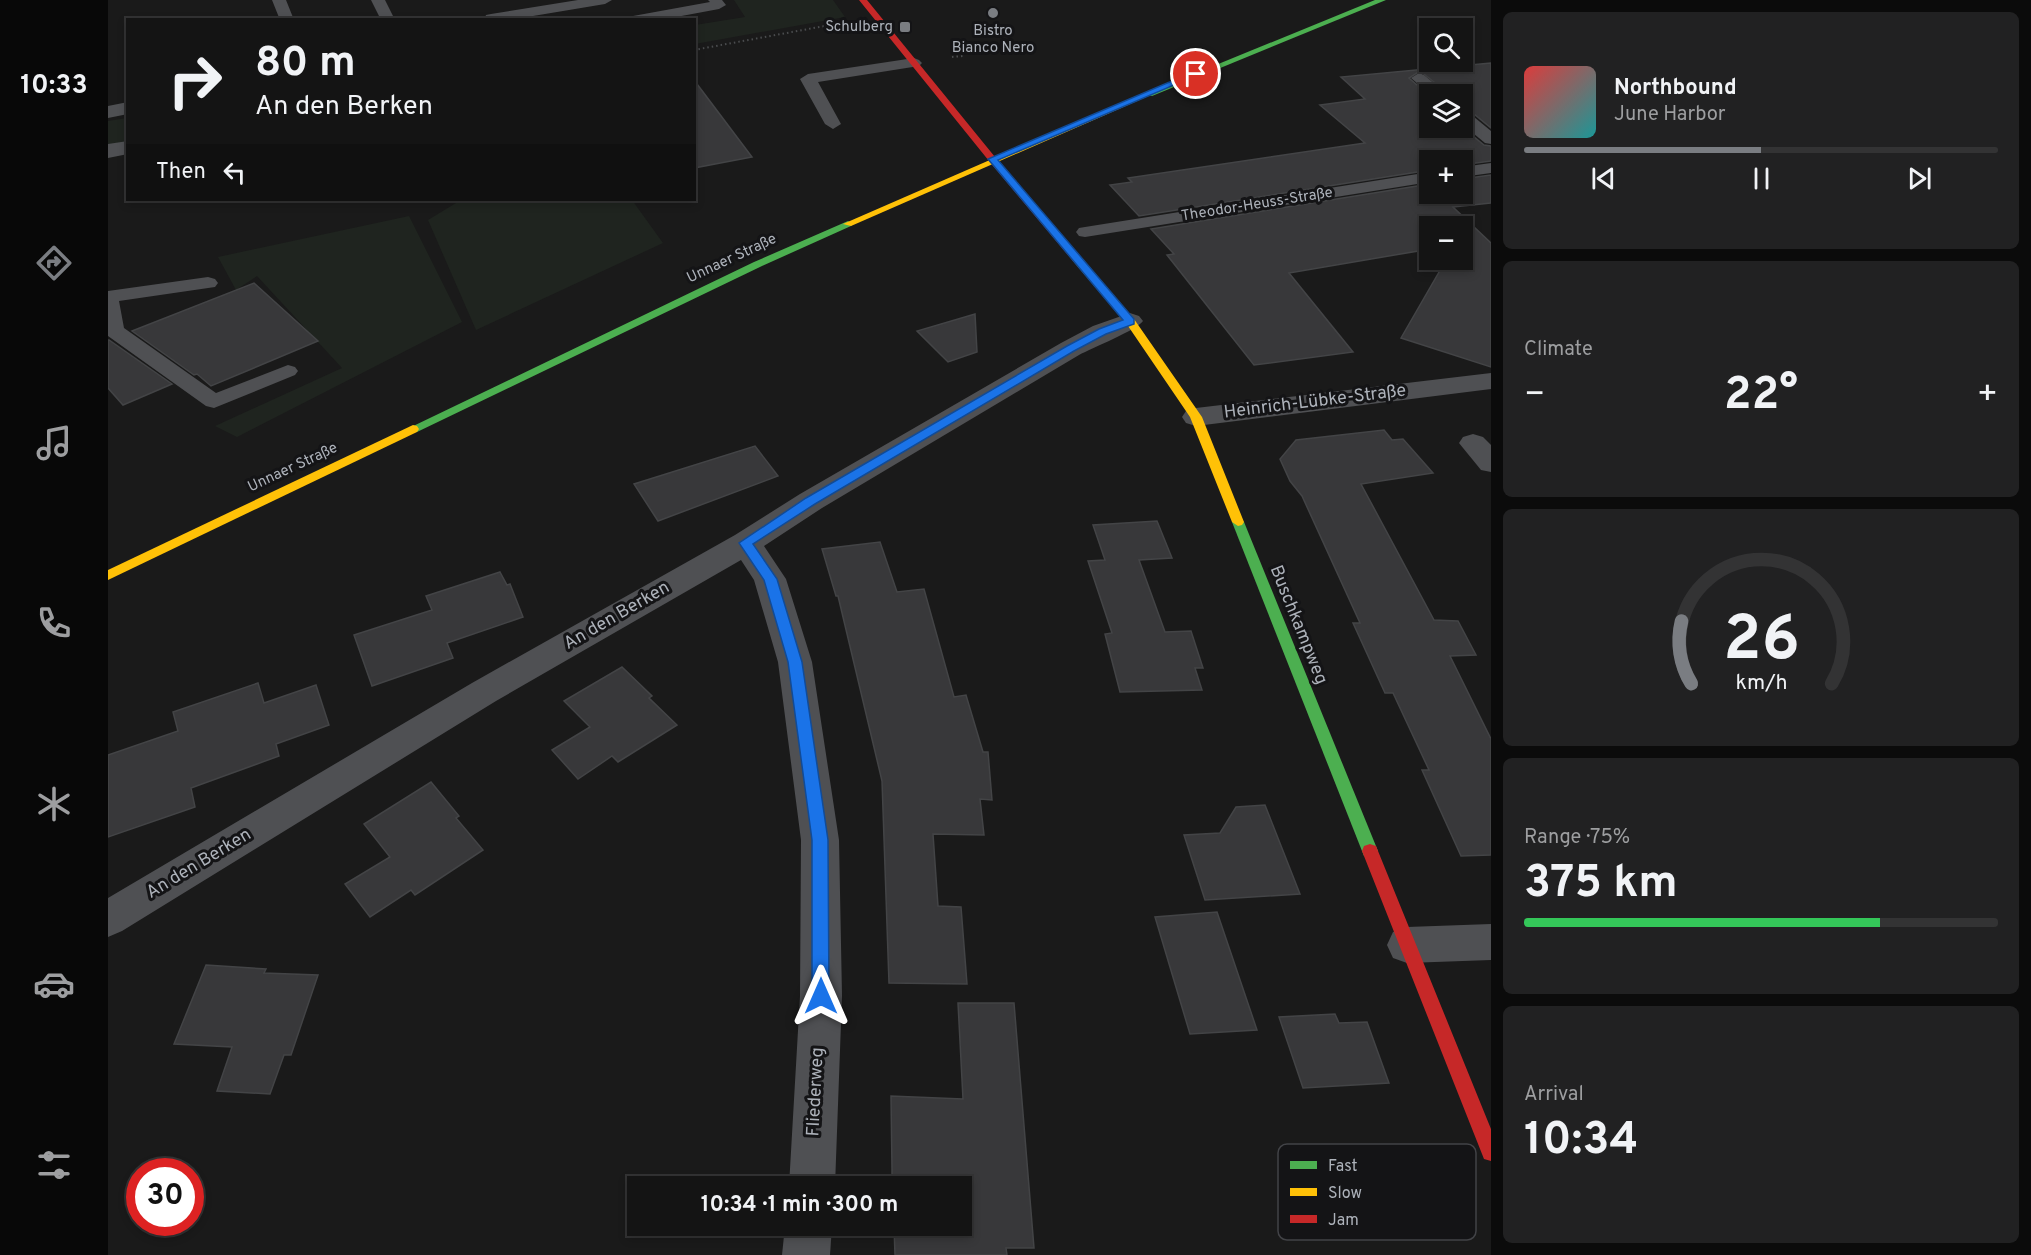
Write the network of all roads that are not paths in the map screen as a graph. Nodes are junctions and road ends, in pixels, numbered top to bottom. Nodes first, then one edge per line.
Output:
1 (279, 0) edge
2 (378, 0) edge
3 (605, 0) edge
4 (715, 0) edge
5 (863, 0) edge
6 (1382, 0) edge
7 (286, 18) edge
8 (387, 18) edge
9 (491, 18) edge
10 (644, 18) edge
11 (914, 63) junction
12 (1419, 78) dead end
13 (1426, 84) edge
14 (126, 108) edge
15 (108, 112) edge
16 (833, 124) dead end
17 (1473, 124) edge
18 (1491, 139) edge
19 (126, 147) edge
20 (108, 151) edge
21 (992, 159) junction
22 (1491, 168) edge
23 (1473, 170) edge
24 (1419, 179) edge
25 (1085, 232) dead end
26 (207, 283) dead end
27 (108, 297) edge
28 (1130, 321) junction
29 (288, 371) dead end
30 (1491, 381) edge
31 (1435, 387) junction
32 (1456, 412) dead end
33 (1196, 417) junction
34 (746, 543) junction
35 (108, 574) edge
36 (108, 919) edge
37 (1491, 942) edge
38 (1407, 945) junction
39 (1491, 1152) edge
40 (812, 1176) edge
41 (808, 1236) edge
42 (806, 1255) edge

1 - 7 lane
2 - 8 lane
3 - 9 lane
4 - 10 lane
5 - 11 main road, Buschkampweg
6 - 21 main road, Unnaer Straße
11 - 16 lane
11 - 21 main road, Buschkampweg
12 - 13 lane
14 - 15 street
17 - 18 lane
19 - 20 street
21 - 28 main road, Buschkampweg
21 - 35 main road, Unnaer Straße
22 - 23 lane
24 - 25 lane, Theodor-Heuss-Straße
26 - 27 lane
27 - 29 lane
28 - 33 main road, Buschkampweg
28 - 34 street, An den Berken
30 - 31 street, Heinrich-Lübke-Straße
31 - 32 street
31 - 33 street, Heinrich-Lübke-Straße
33 - 38 main road, Buschkampweg
34 - 36 street, An den Berken
34 - 40 street, Fliederweg
37 - 38 street
38 - 39 main road, Buschkampweg
41 - 42 street

